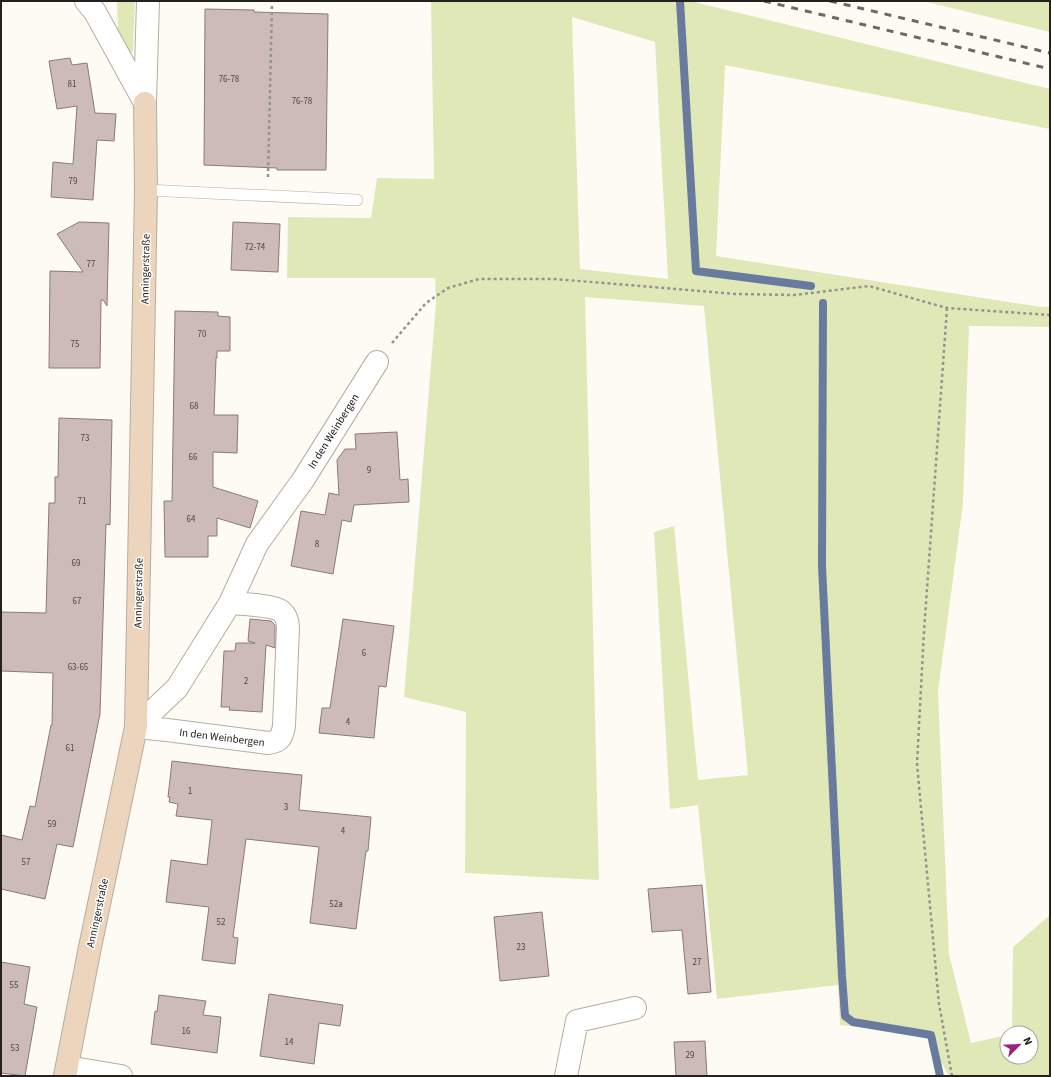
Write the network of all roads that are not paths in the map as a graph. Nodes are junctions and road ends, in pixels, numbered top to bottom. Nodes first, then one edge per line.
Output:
1 (86, 1) edge
2 (148, 1) edge
3 (145, 104) junction
4 (146, 190) junction
5 (357, 200) dead end
6 (377, 362) road end
7 (230, 603) junction
8 (136, 727) junction
9 (635, 1008) dead end
10 (66, 1071) edge
11 (121, 1076) edge
12 (566, 1076) edge

1 - 3 street, Anningerstraße
2 - 3 street, Anningerstraße
3 - 4 street, Anningerstraße
4 - 5 lane
4 - 8 street, Anningerstraße
6 - 7 street, In den Weinbergen
7 - 8 street, In den Weinbergen
7 - 8 street, In den Weinbergen
8 - 10 street, Anningerstraße
9 - 12 street
10 - 11 street

